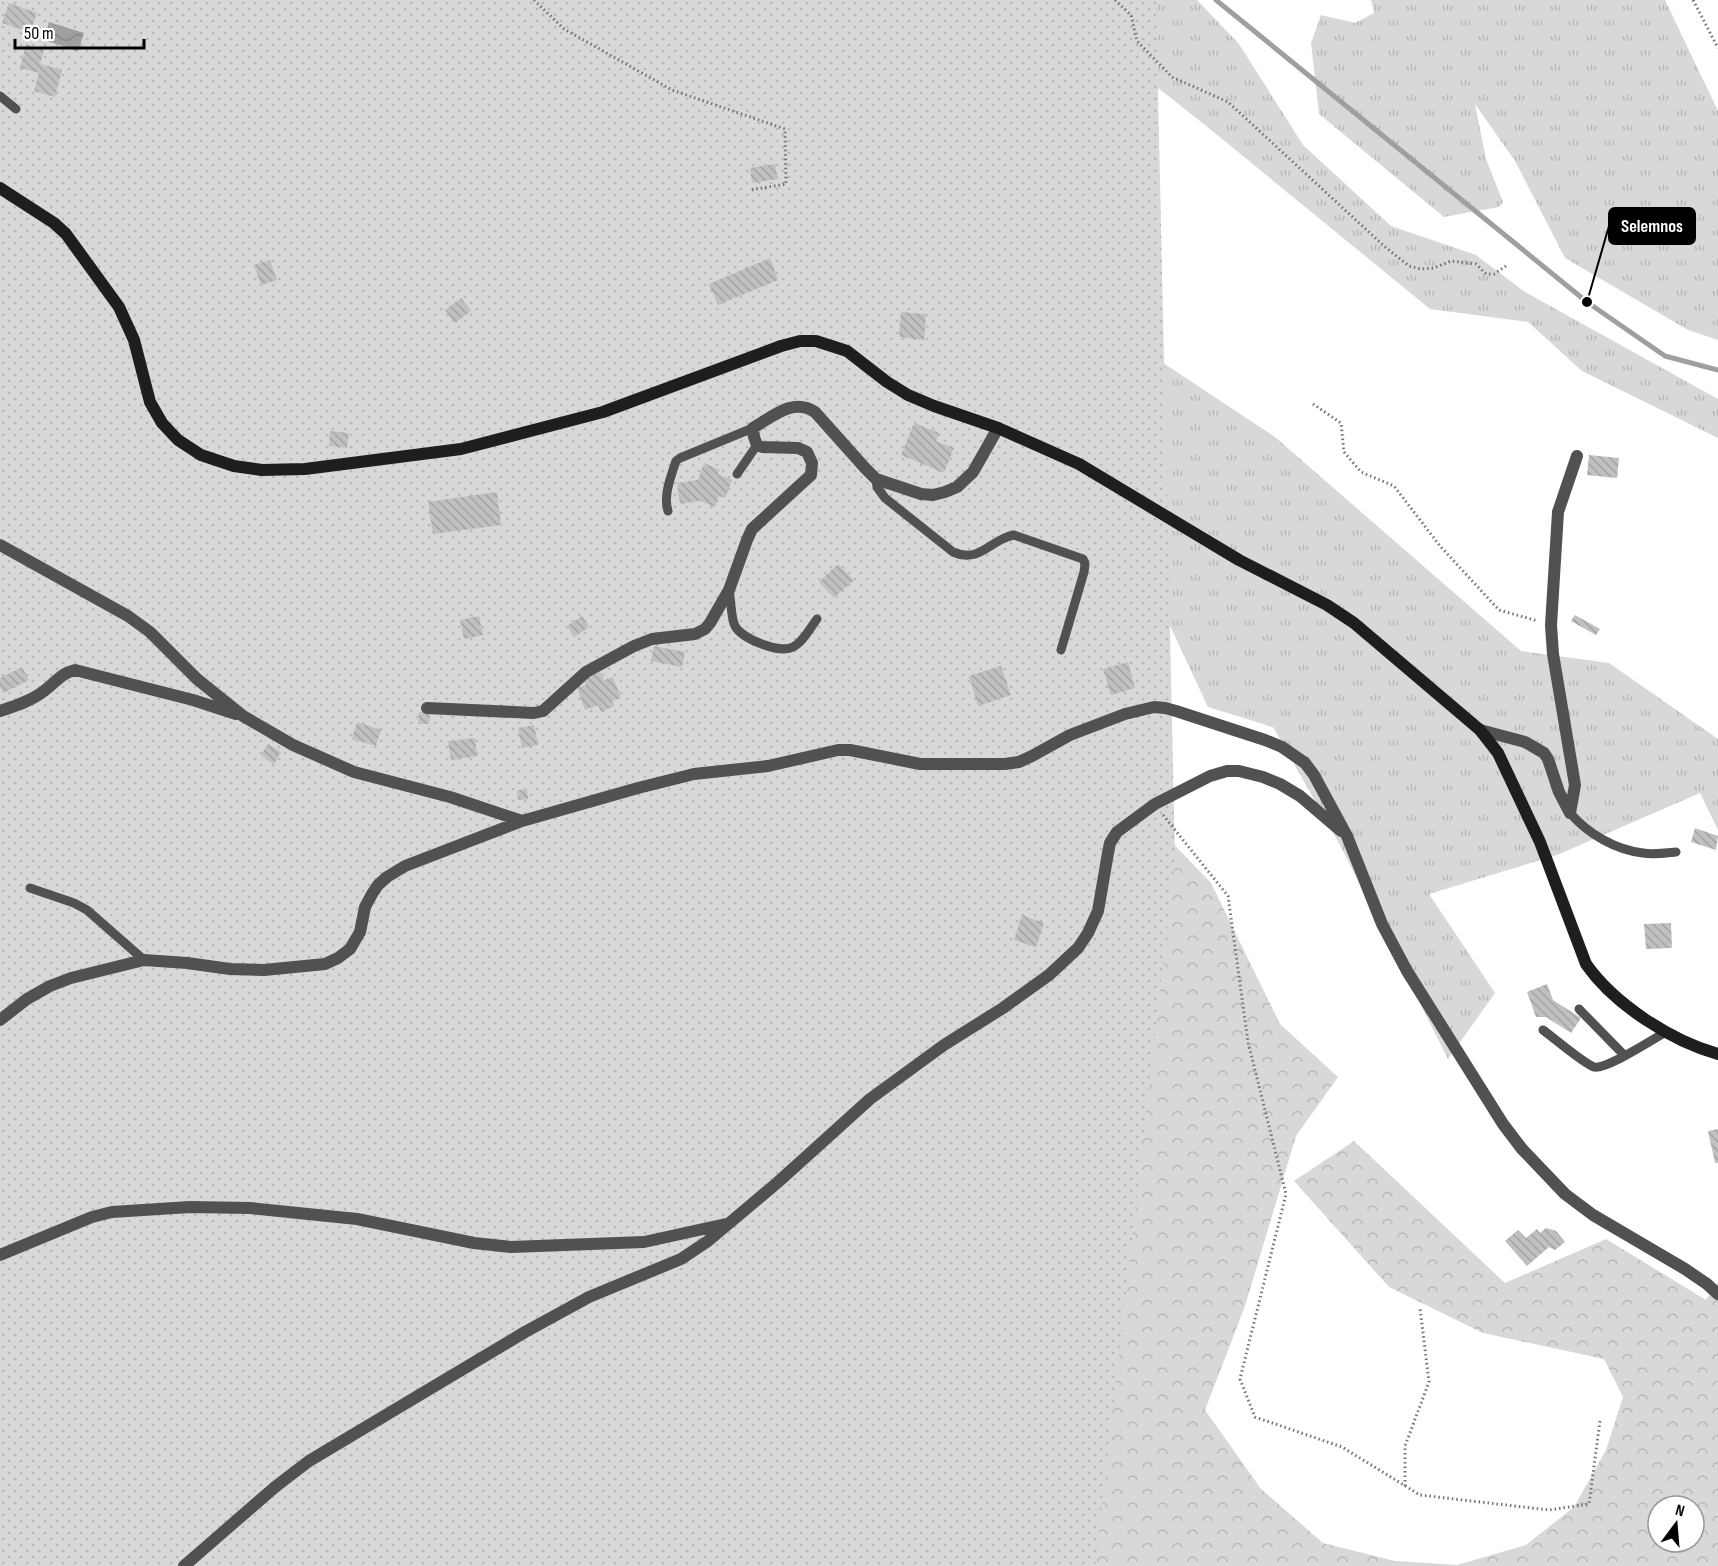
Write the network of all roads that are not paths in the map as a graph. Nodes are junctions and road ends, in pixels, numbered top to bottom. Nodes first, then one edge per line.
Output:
1 (0, 96) edge
2 (16, 108) dead end
3 (0, 188) edge
4 (753, 428) junction
5 (998, 428) junction
6 (757, 446) junction
7 (1577, 456) dead end
8 (737, 474) dead end
9 (876, 479) junction
10 (668, 511) dead end
11 (0, 545) edge
12 (729, 590) junction
13 (817, 619) dead end
14 (1061, 650) dead end
15 (427, 708) dead end
16 (0, 711) edge
17 (243, 716) junction
18 (1480, 730) junction
19 (1570, 813) junction
20 (522, 821) junction
21 (1347, 836) junction
22 (1676, 852) dead end
23 (30, 888) dead end
24 (144, 960) junction
25 (1579, 1009) dead end
26 (0, 1020) edge
27 (1543, 1030) dead end
28 (1665, 1032) junction
29 (1718, 1054) edge
30 (1625, 1056) junction
31 (730, 1223) junction
32 (0, 1254) edge
33 (1718, 1294) edge
34 (184, 1566) edge

1 - 2 lane
3 - 5 main road
4 - 6 street
4 - 9 street
4 - 10 lane
5 - 9 street
5 - 18 main road
6 - 8 lane
6 - 12 street
7 - 19 street
9 - 14 lane
11 - 17 street
12 - 13 lane
12 - 15 street
16 - 17 street
17 - 20 street
18 - 19 street
18 - 28 main road
19 - 22 lane
20 - 21 street
20 - 24 street
21 - 31 street
21 - 33 street
23 - 24 lane
24 - 26 street
25 - 30 lane
27 - 30 lane
28 - 29 main road
28 - 30 lane
31 - 32 street
31 - 34 street

